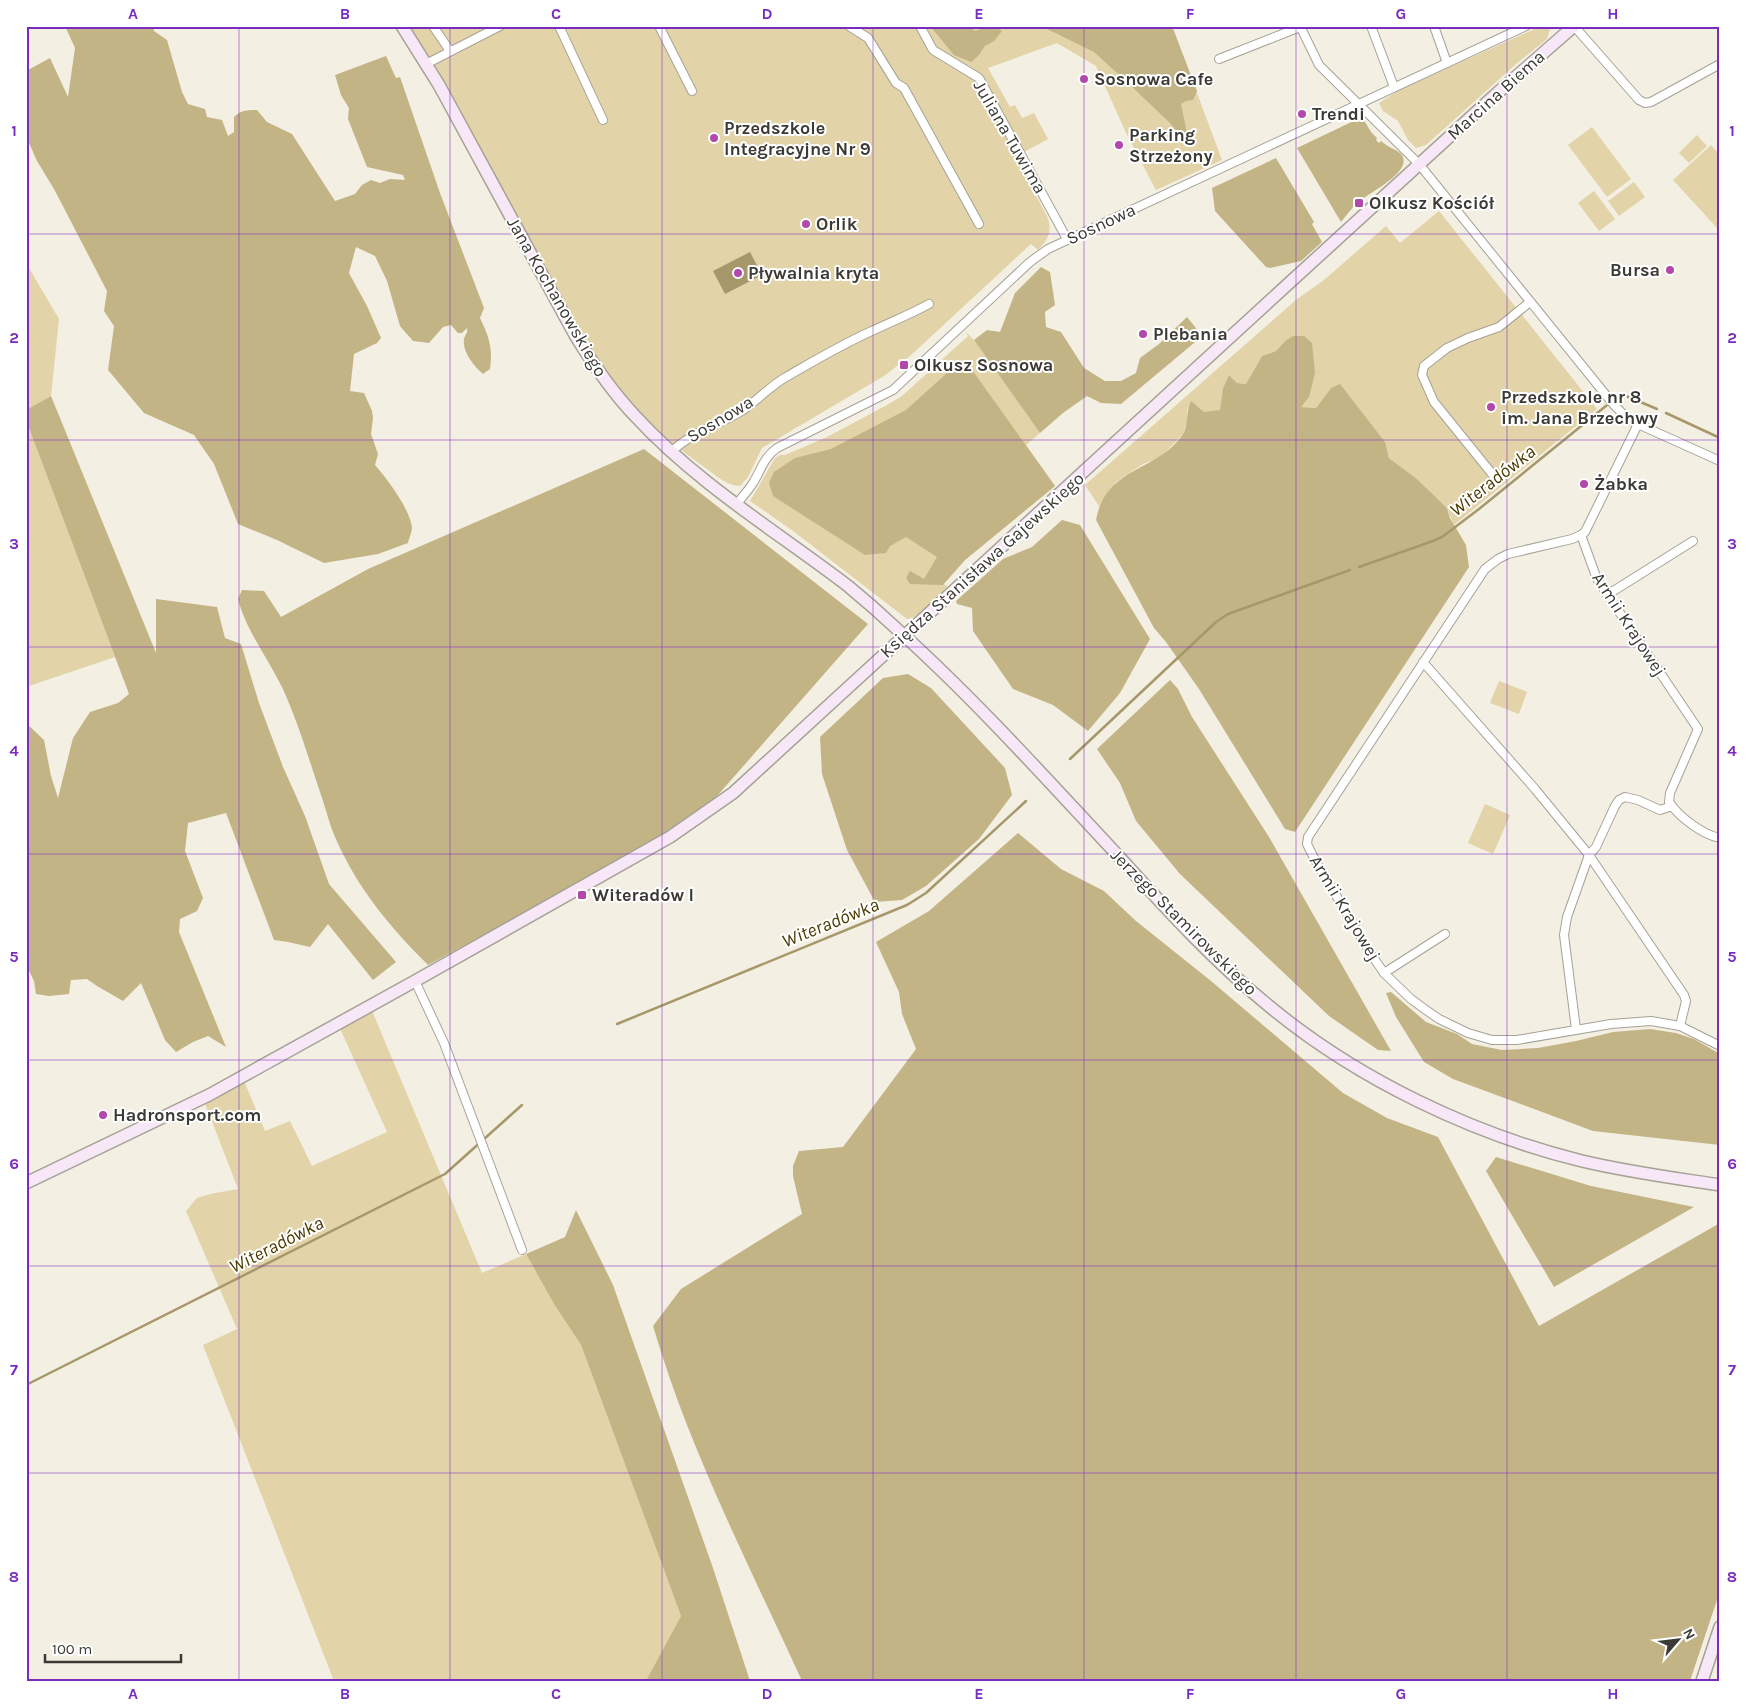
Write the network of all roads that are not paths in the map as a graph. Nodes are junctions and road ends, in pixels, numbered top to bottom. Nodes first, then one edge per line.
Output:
1 (402, 26) edge
2 (433, 26) edge
3 (500, 26) edge
4 (558, 26) edge
5 (659, 26) edge
6 (849, 26) edge
7 (920, 26) edge
8 (1371, 26) edge
9 (1434, 26) edge
10 (1526, 26) edge
11 (1574, 26) edge
12 (1300, 27) edge
13 (450, 51) junction
14 (1220, 59) dead end
15 (1447, 63) junction
16 (426, 64) junction
17 (1720, 64) edge
18 (1394, 87) junction
19 (692, 91) dead end
20 (1357, 104) junction
21 (603, 120) dead end
22 (1419, 164) junction
23 (980, 224) dead end
24 (1067, 239) junction
25 (1530, 302) junction
26 (929, 304) dead end
27 (1638, 424) junction
28 (671, 452) junction
29 (1720, 461) edge
30 (1496, 480) dead end
31 (736, 505) junction
32 (1581, 536) junction
33 (1693, 541) dead end
34 (1607, 595) junction
35 (904, 636) junction
36 (1423, 662) junction
37 (1672, 806) junction
38 (1720, 838) edge
39 (1589, 855) junction
40 (1445, 934) dead end
41 (1384, 973) junction
42 (415, 981) junction
43 (1680, 1026) junction
44 (1576, 1029) junction
45 (1720, 1046) edge
46 (26, 1183) edge
47 (1720, 1186) edge
48 (522, 1250) dead end
49 (1720, 1627) edge
50 (1702, 1681) edge

1 - 16 street, Jana Kochanowskiego
2 - 13 street
3 - 13 street
4 - 21 street
5 - 19 street
6 - 23 street
7 - 24 street, Juliana Tuwima
8 - 18 street
9 - 15 street
10 - 15 street, Sosnowa
11 - 17 street
11 - 22 street, Marcina Biema
12 - 14 street
12 - 20 street
13 - 16 street
15 - 18 street, Sosnowa
16 - 28 street, Jana Kochanowskiego
18 - 20 street, Sosnowa
20 - 22 street
20 - 24 street, Sosnowa
22 - 25 street
22 - 35 street, Księdza Stanisława Gajewskiego
24 - 31 street, Sosnowa
25 - 27 street
25 - 30 street
26 - 28 street, Sosnowa
27 - 29 street
27 - 32 street
28 - 31 street, Jana Kochanowskiego
31 - 35 street, Jana Kochanowskiego
32 - 34 street, Armii Krajowej
32 - 36 street, Armii Krajowej
33 - 34 street
34 - 37 street, Armii Krajowej
35 - 42 street, Księdza Stanisława Gajewskiego
35 - 47 street, Jerzego Stamirowskiego
36 - 39 street
36 - 41 street, Armii Krajowej
37 - 38 street
37 - 39 street
39 - 43 street
39 - 44 street
40 - 41 street
41 - 44 street, Armii Krajowej
42 - 46 street, Księdza Stanisława Gajewskiego
42 - 48 street
43 - 44 street, Armii Krajowej
43 - 45 street, Armii Krajowej
49 - 50 street

